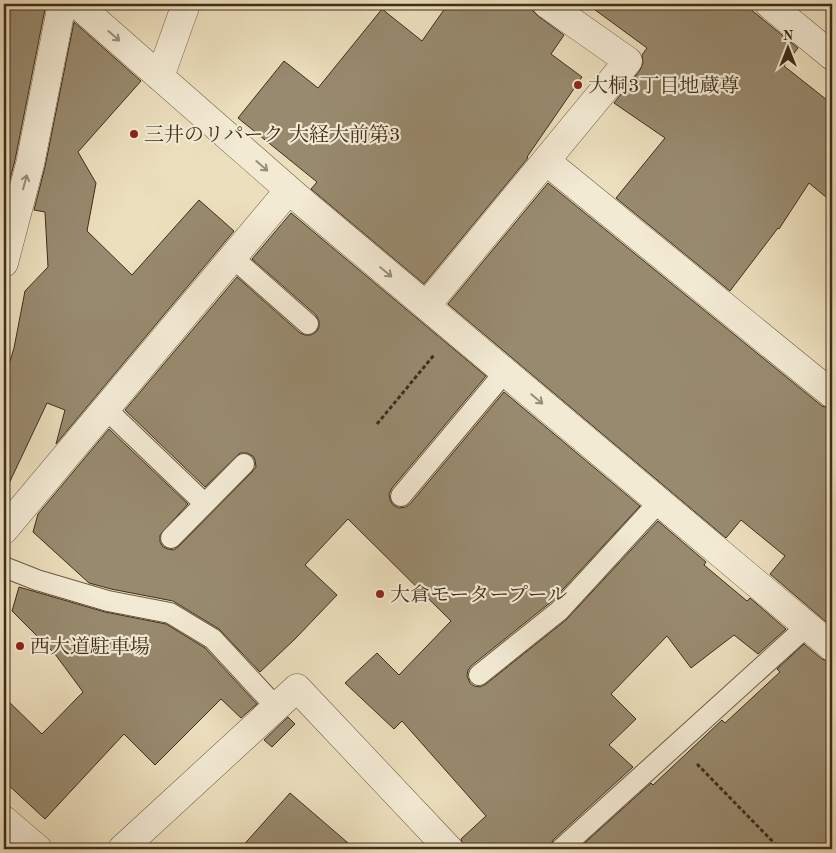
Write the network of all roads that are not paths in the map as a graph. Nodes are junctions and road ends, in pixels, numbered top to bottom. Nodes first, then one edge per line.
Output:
1 (62, 4) edge
2 (77, 4) edge
3 (186, 4) edge
4 (547, 4) edge
5 (769, 4) edge
6 (832, 56) edge
7 (160, 76) junction
8 (546, 161) junction
9 (289, 190) junction
10 (232, 257) junction
11 (4, 263) edge
12 (426, 306) junction
13 (308, 324) dead end
14 (505, 372) junction
15 (832, 394) edge
16 (106, 409) junction
17 (244, 464) dead end
18 (400, 496) dead end
19 (659, 502) junction
20 (204, 503) junction
21 (4, 530) edge
22 (171, 538) dead end
23 (4, 567) edge
24 (807, 626) junction
25 (832, 647) edge
26 (479, 675) dead end
27 (276, 707) junction
28 (4, 820) edge
29 (38, 849) edge
30 (122, 849) edge
31 (449, 849) edge
32 (561, 849) edge

11 -> 1 street
2 -> 7 street
3 - 7 street
4 - 8 street
5 - 6 street
7 -> 9 street
8 - 12 street
8 - 15 street
9 - 10 street
9 -> 12 street
10 - 13 lane
10 - 16 street
12 - 14 street
14 - 18 lane
14 -> 19 street
16 - 20 lane
16 - 21 street
17 - 20 lane
19 - 24 street
19 - 26 lane
20 - 22 lane
23 - 27 lane
24 - 25 street
24 - 32 lane
27 - 30 street
27 - 31 street
28 - 29 street

